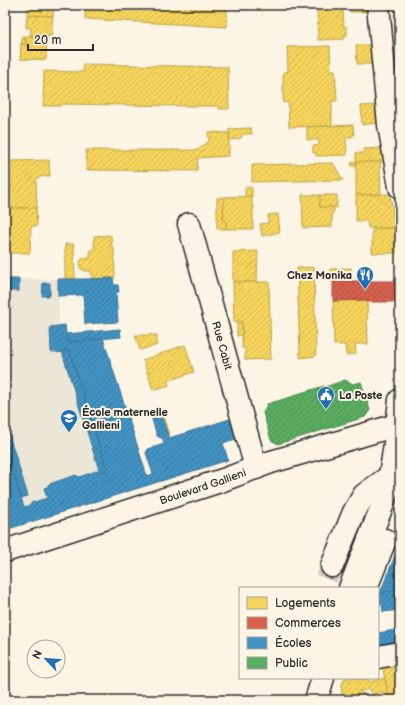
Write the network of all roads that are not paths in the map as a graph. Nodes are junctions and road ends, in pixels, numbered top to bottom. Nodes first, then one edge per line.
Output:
1 (378, 5) edge
2 (391, 60) edge
3 (400, 187) edge
4 (189, 224) dead end
5 (400, 400) edge
6 (398, 424) edge
7 (256, 468) junction
8 (392, 489) edge
9 (385, 540) dead end
10 (5, 551) edge
11 (332, 566) tunnel mouth
12 (350, 587) edge
13 (366, 587) edge
14 (400, 653) edge
15 (379, 657) edge
16 (323, 679) edge
17 (316, 700) edge

1 - 2 street
2 - 3 street
4 - 7 street, Rue Cabit
5 - 6 street
6 - 7 street, Boulevard Gallieni
6 - 8 street
7 - 10 street, Boulevard Gallieni
8 - 11 street
8 - 12 street
9 - 13 street
14 - 15 street
16 - 17 street

